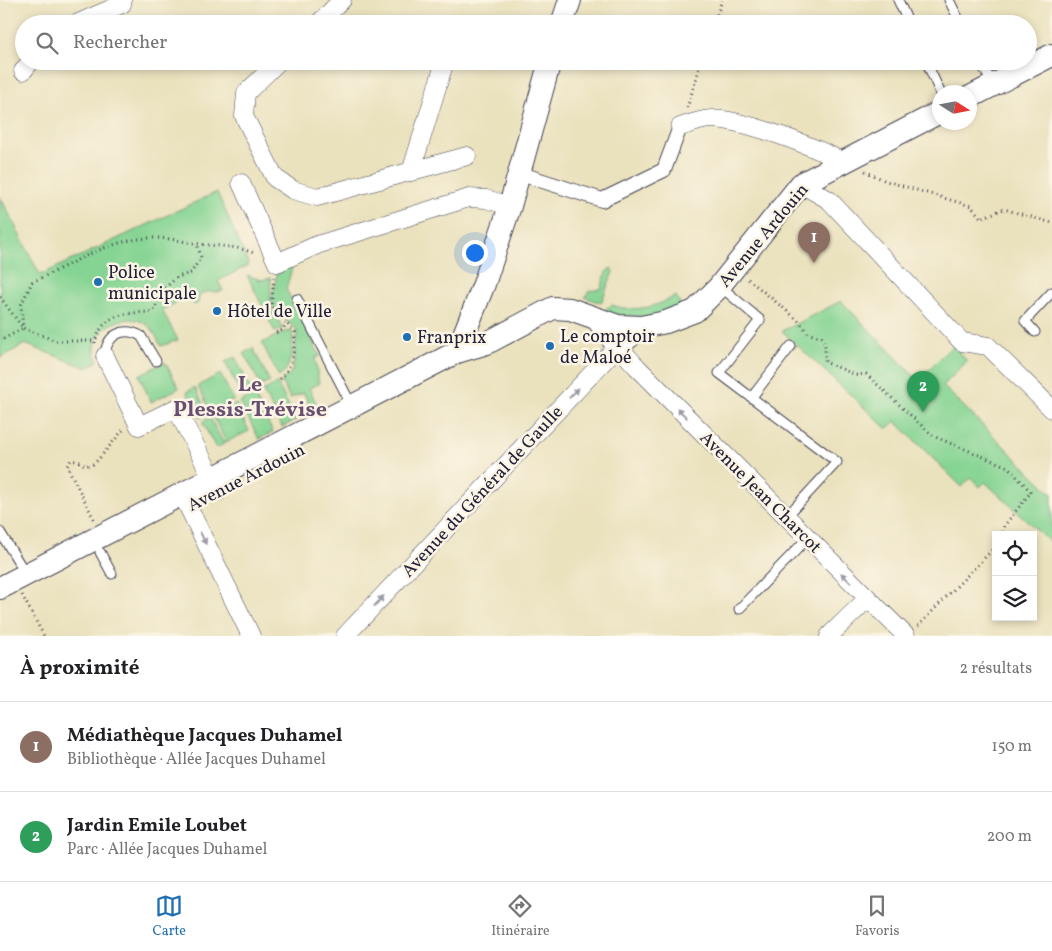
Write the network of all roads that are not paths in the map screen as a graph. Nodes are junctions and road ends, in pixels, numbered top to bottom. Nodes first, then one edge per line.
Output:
1 (122, 0) edge
2 (342, 0) edge
3 (570, 0) edge
4 (898, 0) edge
5 (949, 0) edge
6 (97, 15) edge
7 (327, 15) edge
8 (565, 15) edge
9 (905, 15) edge
10 (956, 15) edge
11 (1052, 55) edge
12 (1037, 63) edge
13 (269, 70) edge
14 (442, 70) edge
15 (547, 70) edge
16 (930, 70) edge
17 (985, 70) edge
18 (1023, 70) edge
19 (937, 85) edge
20 (993, 86) junction
21 (977, 94) edge
22 (932, 116) edge
23 (680, 127) joint
24 (467, 156) dead end
25 (843, 162) junction
26 (412, 172) junction
27 (518, 173) junction
28 (241, 183) dead end
29 (801, 184) junction
30 (510, 206) junction
31 (484, 284) junction
32 (720, 286) junction
33 (1052, 292) edge
34 (297, 299) dead end
35 (597, 318) junction
36 (641, 327) junction
37 (1035, 332) dead end
38 (487, 343) junction
39 (618, 346) junction
40 (791, 346) dead end
41 (100, 352) joint
42 (457, 352) junction
43 (156, 362) dead end
44 (752, 398) junction
45 (352, 406) junction
46 (1052, 409) edge
47 (216, 485) junction
48 (185, 500) junction
49 (786, 518) junction
50 (0, 532) edge
51 (807, 539) junction
52 (101, 544) junction
53 (112, 574) dead end
54 (16, 585) edge
55 (867, 599) junction
56 (0, 603) edge
57 (739, 609) dead end
58 (910, 632) edge
59 (251, 636) edge
60 (345, 636) edge
61 (830, 636) edge

1 - 6 street
2 - 7 street
3 - 8 street
4 - 9 lane
5 - 10 lane
11 - 12 street
13 - 26 street
14 - 26 street
15 - 27 street
16 - 19 lane
17 - 20 lane
18 - 20 street
20 - 21 street
22 - 25 street, Avenue Ardouin
23 - 25 street
23 - 27 street
24 - 26 street
25 - 29 street, Avenue Ardouin
27 - 30 street
28 - 30 street
29 - 32 street, Avenue Ardouin
29 - 46 street
30 - 31 street
31 - 38 street
31 - 42 street
32 - 36 street, Avenue Ardouin
32 - 44 lane
33 - 37 lane
34 - 45 lane
35 - 36 street, Avenue Ardouin
35 - 38 street, Avenue Ardouin
35 - 39 street
36 - 39 street, Avenue Ardouin
38 - 42 street, Avenue Ardouin
38 - 47 street, Avenue Ardouin
49 -> 39 street, Avenue Jean Charcot
60 -> 39 street, Avenue du Général de Gaulle
40 - 44 lane
41 - 43 lane
41 - 47 street
42 - 45 street, Avenue Ardouin
44 - 49 lane
45 - 47 street, Avenue Ardouin
47 - 48 street, Avenue Ardouin
48 - 52 street, Avenue Ardouin
48 -> 59 street
49 - 51 street, Avenue Jean Charcot
50 - 54 lane
55 -> 51 street, Avenue Jean Charcot
51 - 57 lane
52 - 53 lane
52 - 54 street, Avenue Ardouin
54 - 56 street, Avenue Ardouin
55 - 58 street, Avenue Jean Charcot
55 - 61 street

